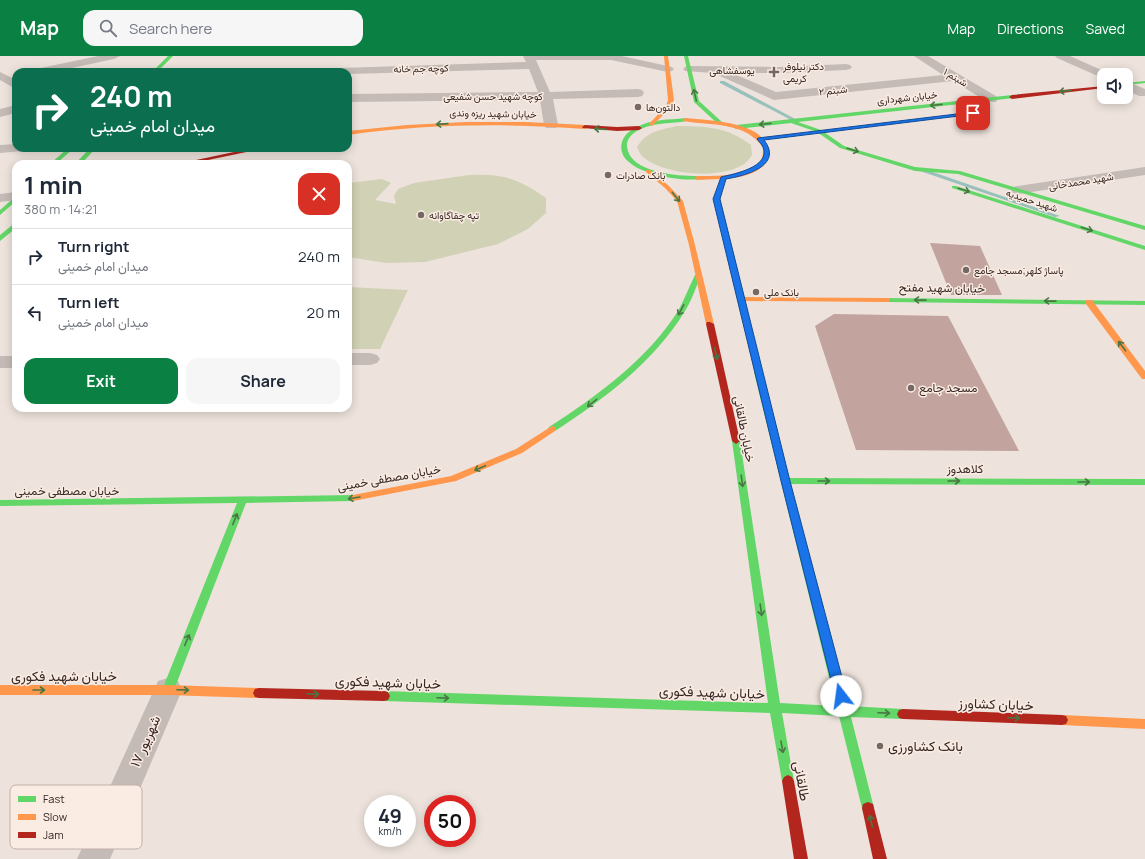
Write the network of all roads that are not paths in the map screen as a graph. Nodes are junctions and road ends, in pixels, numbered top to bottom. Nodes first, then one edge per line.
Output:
1 (114, 56) edge
2 (171, 56) edge
3 (686, 56) edge
4 (920, 56) edge
5 (1061, 56) edge
6 (530, 60) edge
7 (664, 60) edge
8 (846, 67) dead end
9 (56, 68) edge
10 (158, 68) edge
11 (352, 70) edge
12 (689, 70) junction
13 (716, 70) junction
14 (1097, 72) edge
15 (955, 77) junction
16 (1133, 87) edge
17 (1097, 88) edge
18 (1144, 89) edge
19 (638, 93) dead end
20 (1133, 93) edge
21 (546, 96) junction
22 (352, 98) edge
23 (992, 99) junction
24 (12, 111) edge
25 (0, 113) edge
26 (791, 121) junction
27 (720, 123) junction
28 (652, 124) junction
29 (551, 125) junction
30 (736, 127) junction
31 (639, 128) junction
32 (835, 129) dead end
33 (820, 131) junction
34 (352, 133) edge
35 (797, 134) dead end
36 (12, 148) edge
37 (0, 149) edge
38 (66, 152) edge
39 (89, 152) edge
40 (242, 152) edge
41 (58, 160) edge
42 (82, 160) edge
43 (200, 160) edge
44 (915, 170) junction
45 (648, 171) junction
46 (1145, 171) edge
47 (723, 178) junction
48 (932, 179) dead end
49 (946, 184) dead end
50 (1018, 190) junction
51 (12, 197) edge
52 (0, 198) edge
53 (12, 201) edge
54 (0, 213) edge
55 (710, 214) dead end
56 (721, 220) junction
57 (12, 228) edge
58 (1145, 228) edge
59 (0, 239) edge
60 (1145, 248) edge
61 (698, 275) junction
62 (740, 299) junction
63 (1089, 302) junction
64 (1145, 303) edge
65 (352, 359) edge
66 (370, 359) dead end
67 (0, 362) edge
68 (12, 362) edge
69 (1145, 377) edge
70 (785, 481) junction
71 (1145, 482) edge
72 (242, 502) junction
73 (0, 503) edge
74 (0, 690) edge
75 (168, 690) junction
76 (775, 708) junction
77 (845, 711) junction
78 (1145, 724) edge
79 (126, 785) edge
80 (97, 849) edge
81 (93, 859) edge
82 (800, 859) edge
83 (880, 859) edge

1 - 9 street
2 - 10 main road
3 - 12 main road
4 - 15 street, شبنم ۱
5 - 14 street
6 - 7 street, کوچه جم خانه
6 - 11 street, کوچه جم خانه
6 - 21 street
7 - 28 main road
8 - 13 street, یوسفشاهی
12 - 13 street, یوسفشاهی
27 -> 12 main road
13 - 15 street, شبنم ۲
15 - 23 street, شبنم ۱
16 - 18 street
17 -> 23 main road, خیابان شهرداری
18 - 20 main road
19 - 21 street, کوچه شهید حسن شفیعی
21 - 22 street, کوچه شهید حسن شفیعی
21 - 29 street
23 -> 26 main road, خیابان شهرداری
24 - 25 street
26 -> 30 main road, خیابان شهرداری
26 - 33 main road
27 - 28 main road
27 - 30 main road
28 - 31 main road
31 -> 29 main road, خیابان شهید ریزه وندی
29 -> 34 main road, خیابان شهید ریزه وندی
30 - 47 main road
31 - 45 main road
32 - 33 main road
33 - 35 main road
33 -> 44 main road, شهید حمیدیه
36 - 37 street
38 - 41 main road
39 - 42 main road
40 - 43 main road
44 - 48 main road, شهید حمیدیه
44 - 50 main road, شهید حمیدیه
45 - 47 main road
45 -> 61 main road, خیابان طالقانی
46 - 50 street, شهید محمدخانی
47 - 56 main road
49 -> 60 main road, شهید حمیدیه
50 - 58 main road, شهید حمیدیه
51 - 52 street
53 - 54 main road
55 - 56 main road
56 - 62 main road
57 - 59 main road
61 -> 72 main road, خیابان مصطفی خمینی
61 -> 76 main road, خیابان طالقانی
63 -> 62 main road, خیابان شهید مفتح
62 - 70 main road
63 - 64 main road, خیابان شهید مفتح
69 -> 63 main road
65 - 66 street
67 - 68 street
70 -> 71 main road, کلاهدوز
70 - 77 main road
72 - 73 main road, خیابان مصطفی خمینی
75 -> 72 main road
74 -> 75 main road, خیابان شهید فکوری
75 -> 76 main road, خیابان شهید فکوری
75 - 79 street, ۱۷ شهریور
76 - 77 main road, خیابان شهید فکوری
76 -> 82 main road, طالقانی
77 -> 78 main road, خیابان کشاورز
83 -> 77 main road
80 - 81 street, ۱۷ شهریور

